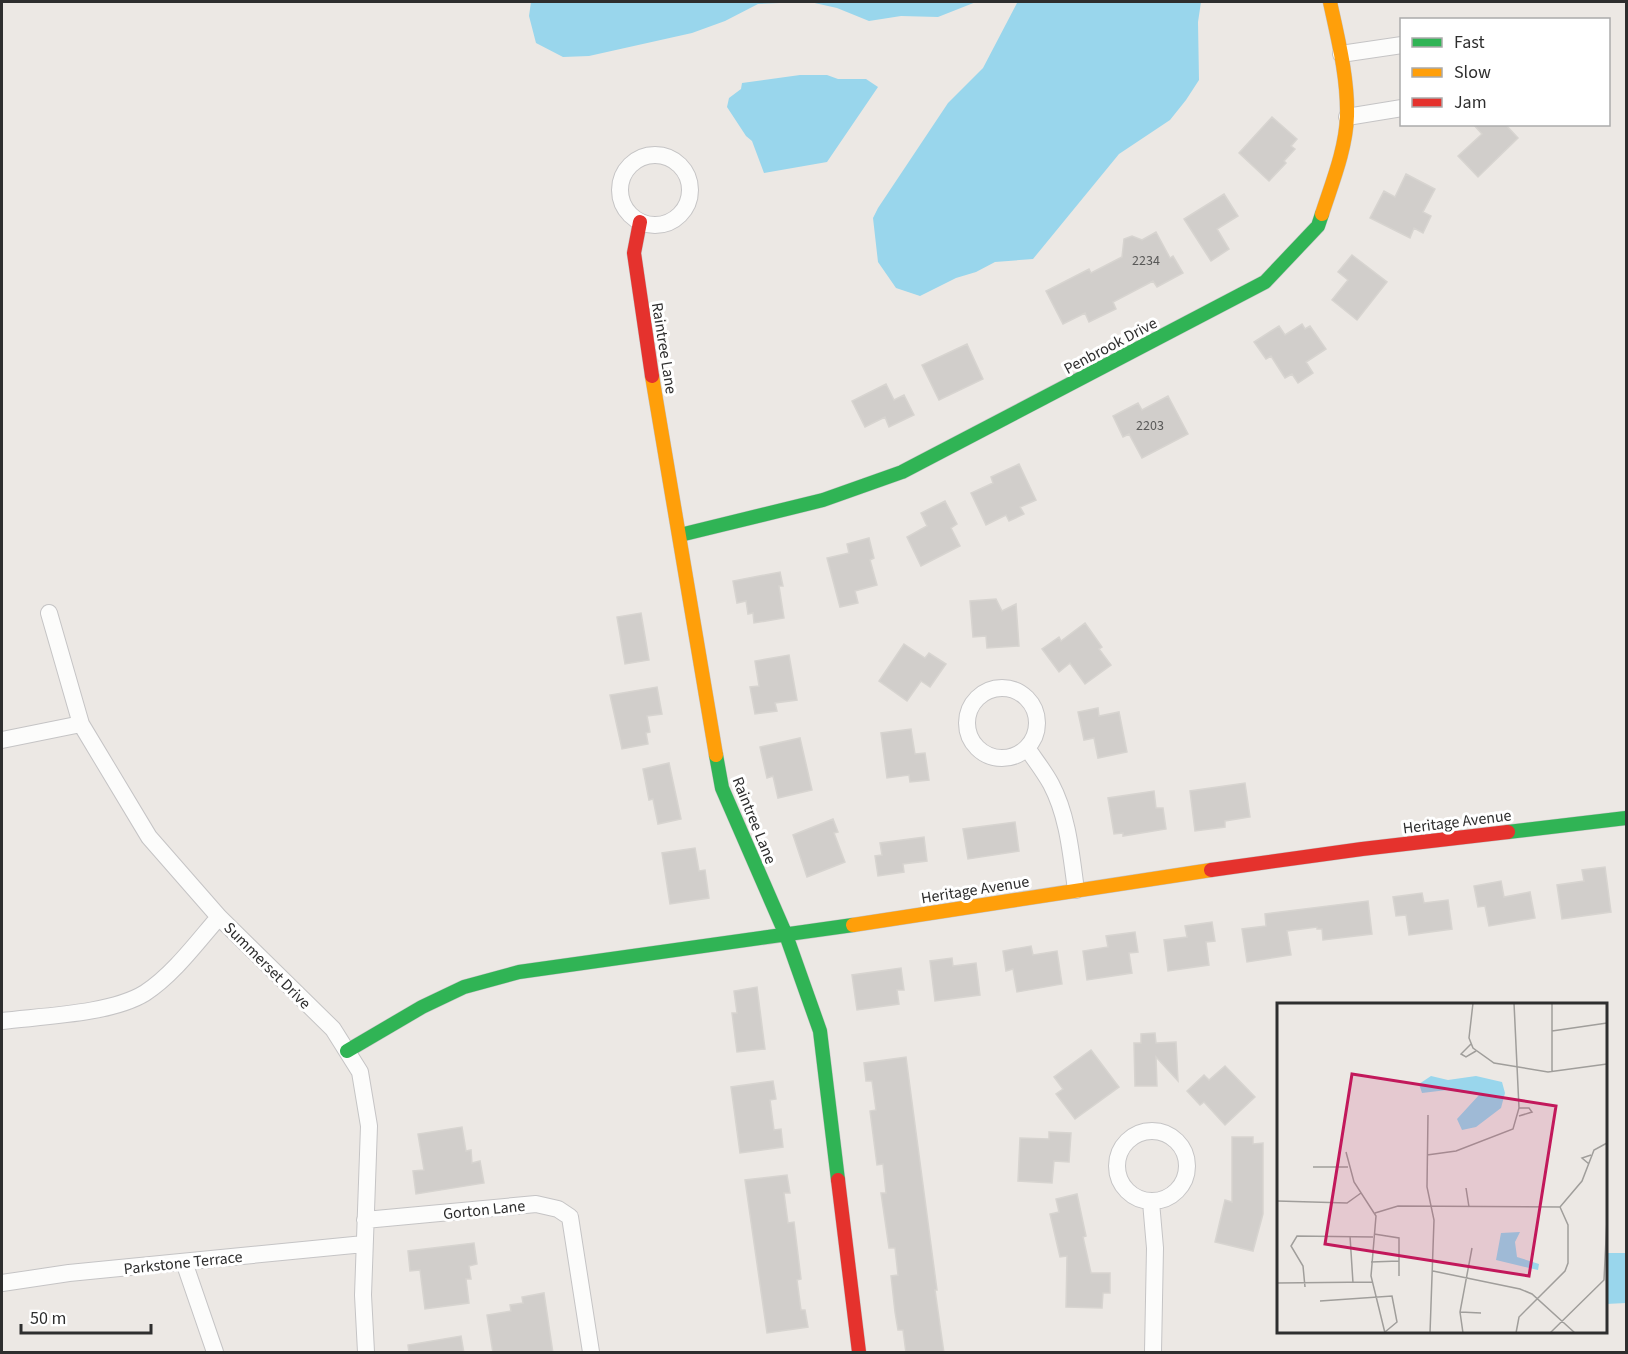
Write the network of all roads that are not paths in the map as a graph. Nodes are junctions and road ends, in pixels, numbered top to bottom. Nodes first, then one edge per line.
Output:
1 (1330, 2) edge
2 (1400, 45) edge
3 (1341, 54) junction
4 (1400, 108) edge
5 (1347, 117) junction
6 (640, 222) junction
7 (680, 535) junction
8 (49, 612) dead end
9 (81, 724) junction
10 (2, 740) edge
11 (1027, 748) junction
12 (1626, 818) edge
13 (1076, 890) junction
14 (219, 917) junction
15 (786, 935) junction
16 (2, 1021) edge
17 (347, 1051) junction
18 (1151, 1202) junction
19 (365, 1220) junction
20 (364, 1244) junction
21 (184, 1262) junction
22 (2, 1283) edge
23 (215, 1353) edge
24 (366, 1353) edge
25 (591, 1353) edge
26 (859, 1353) edge
27 (1153, 1353) edge

1 - 3 street, Penbrook Drive
2 - 3 street
3 - 5 street, Penbrook Drive
4 - 5 street
5 - 7 street, Penbrook Drive
6 - 6 street
6 - 7 street, Raintree Lane
7 - 15 street, Raintree Lane
8 - 9 street, Summerset Drive
9 - 10 street
9 - 14 street, Summerset Drive
11 - 11 street
11 - 13 street
12 - 13 street, Heritage Avenue
13 - 15 street, Heritage Avenue
14 - 16 street
14 - 17 street, Summerset Drive
15 - 17 street, Heritage Avenue
15 - 26 street, Raintree Lane
17 - 19 street, Summerset Drive
18 - 18 street
18 - 27 street
19 - 20 street, Summerset Drive
19 - 25 street, Gorton Lane
20 - 21 street, Parkstone Terrace
20 - 24 street, Summerset Drive
21 - 22 street, Parkstone Terrace
21 - 23 street

